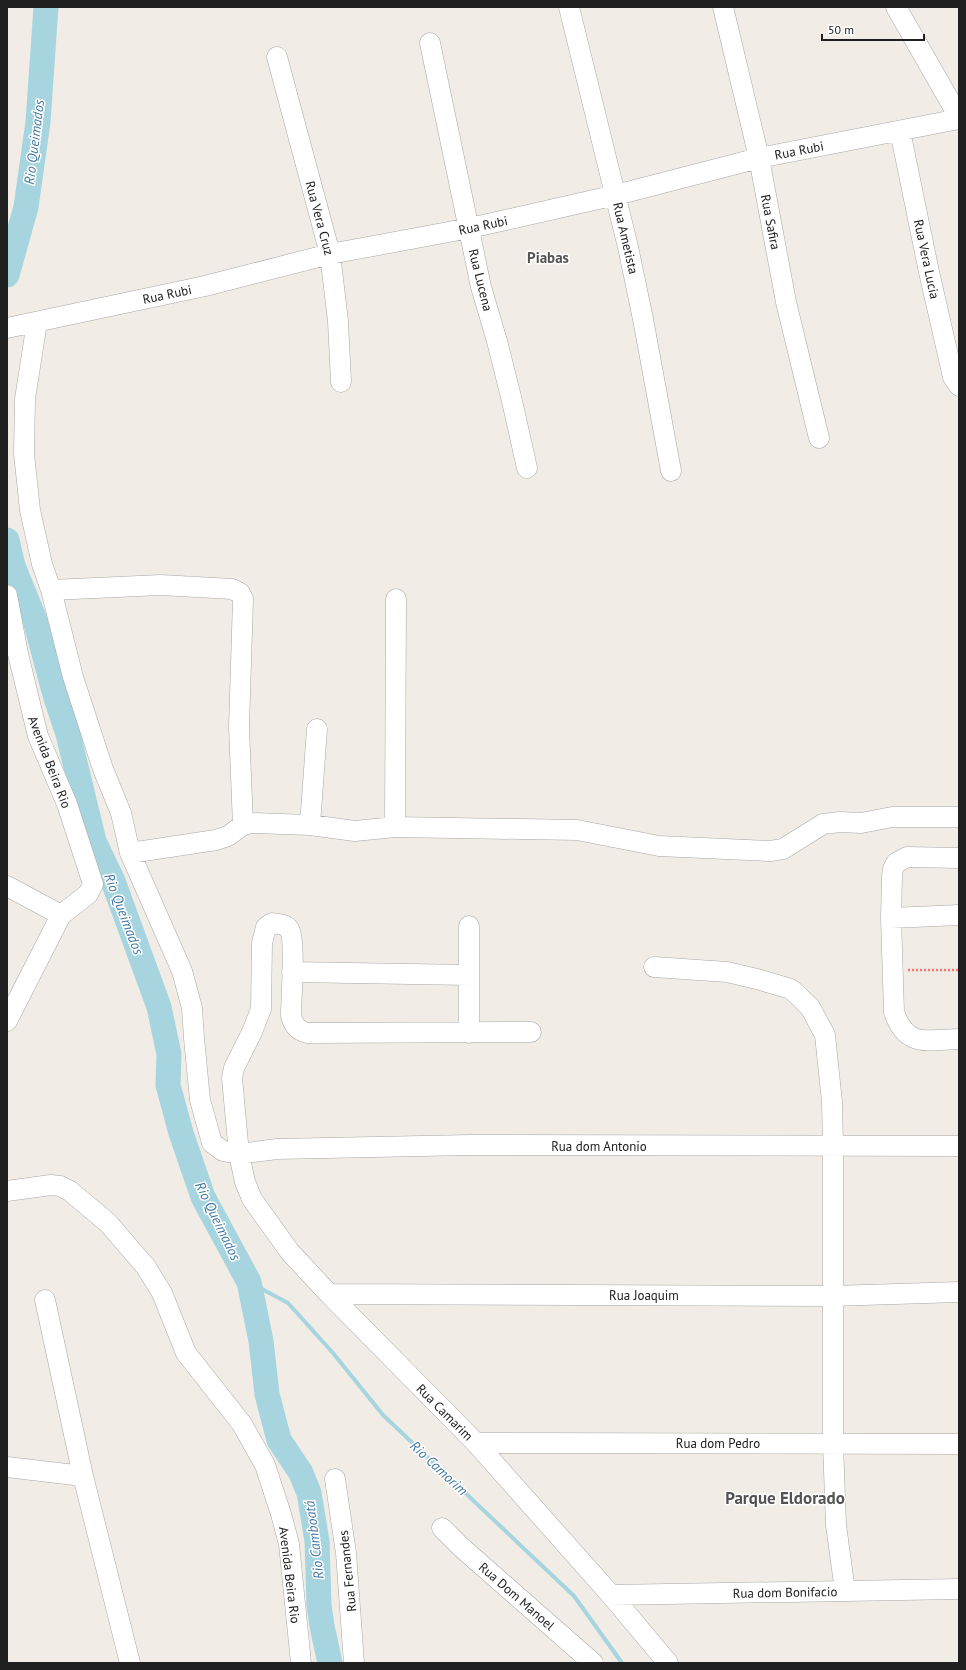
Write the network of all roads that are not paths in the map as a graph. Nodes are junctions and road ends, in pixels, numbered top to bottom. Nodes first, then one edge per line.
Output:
1 (569, 7) edge
2 (723, 7) edge
3 (896, 7) edge
4 (430, 43) dead end
5 (277, 57) dead end
6 (959, 118) edge
7 (900, 131) junction
8 (759, 158) junction
9 (616, 195) junction
10 (470, 228) junction
11 (330, 254) junction
12 (22, 325) edge
13 (341, 382) dead end
14 (959, 386) edge
15 (819, 438) dead end
16 (527, 468) dead end
17 (671, 471) dead end
18 (51, 590) junction
19 (7, 595) edge
20 (396, 599) dead end
21 (317, 729) dead end
22 (959, 817) edge
23 (243, 825) junction
24 (310, 825) junction
25 (395, 827) junction
26 (130, 852) junction
27 (959, 858) edge
28 (7, 886) edge
29 (959, 915) edge
30 (61, 916) junction
31 (891, 918) junction
32 (469, 926) dead end
33 (654, 967) dead end
34 (292, 972) junction
35 (469, 975) junction
36 (7, 1021) edge
37 (470, 1032) junction
38 (531, 1032) dead end
39 (959, 1039) edge
40 (833, 1146) junction
41 (959, 1146) edge
42 (239, 1154) junction
43 (7, 1192) edge
44 (959, 1292) edge
45 (329, 1294) junction
46 (832, 1296) junction
47 (44, 1300) dead end
48 (476, 1443) junction
49 (833, 1443) junction
50 (959, 1444) edge
51 (7, 1467) edge
52 (83, 1476) junction
53 (335, 1479) dead end
54 (442, 1528) dead end
55 (959, 1589) edge
56 (845, 1591) junction
57 (611, 1595) junction
58 (130, 1663) edge
59 (301, 1663) edge
60 (354, 1663) edge
61 (593, 1663) edge
62 (668, 1663) edge

1 - 9 street, Rua Ametista
2 - 8 street, Rua Safira
3 - 6 street
4 - 10 street, Rua Lucena
5 - 11 street, Rua Vera Cruz
6 - 7 street, Rua Rubi
7 - 8 street, Rua Rubi
7 - 14 street, Rua Vera Lucia
8 - 9 street, Rua Rubi
8 - 15 street, Rua Safira
9 - 10 street, Rua Rubi
9 - 17 street, Rua Ametista
10 - 11 street, Rua Rubi
10 - 16 street, Rua Lucena
11 - 12 street, Rua Rubi
11 - 13 street, Rua Vera Cruz
12 - 18 street
18 - 23 street
18 - 26 street
19 - 30 street, Avenida Beira Rio
20 - 25 street
21 - 24 street
22 - 25 street
23 - 24 street
23 - 26 street
24 - 25 street
26 - 42 street
27 - 31 street
28 - 30 street
29 - 31 street
30 - 36 street
31 - 39 street
32 - 35 street
33 - 40 street
34 - 35 street
34 - 37 street
34 - 42 street, Rua Camarim
35 - 37 street
37 - 38 street
40 - 41 street, Rua dom Antonio
40 - 42 street, Rua dom Antonio
40 - 46 street
42 - 45 street, Rua Camarim
43 - 59 street, Avenida Beira Rio
44 - 46 street, Rua Joaquim
45 - 46 street, Rua Joaquim
45 - 48 street, Rua Camarim
46 - 49 street
47 - 52 street
48 - 49 street, Rua dom Pedro
48 - 57 street, Rua Camarim
49 - 50 street, Rua dom Pedro
49 - 56 street
51 - 52 street
52 - 58 street
53 - 60 street, Rua Fernandes
54 - 61 street, Rua Dom Manoel
55 - 56 street, Rua dom Bonifacio
56 - 57 street, Rua dom Bonifacio
57 - 62 street, Rua Camarim

